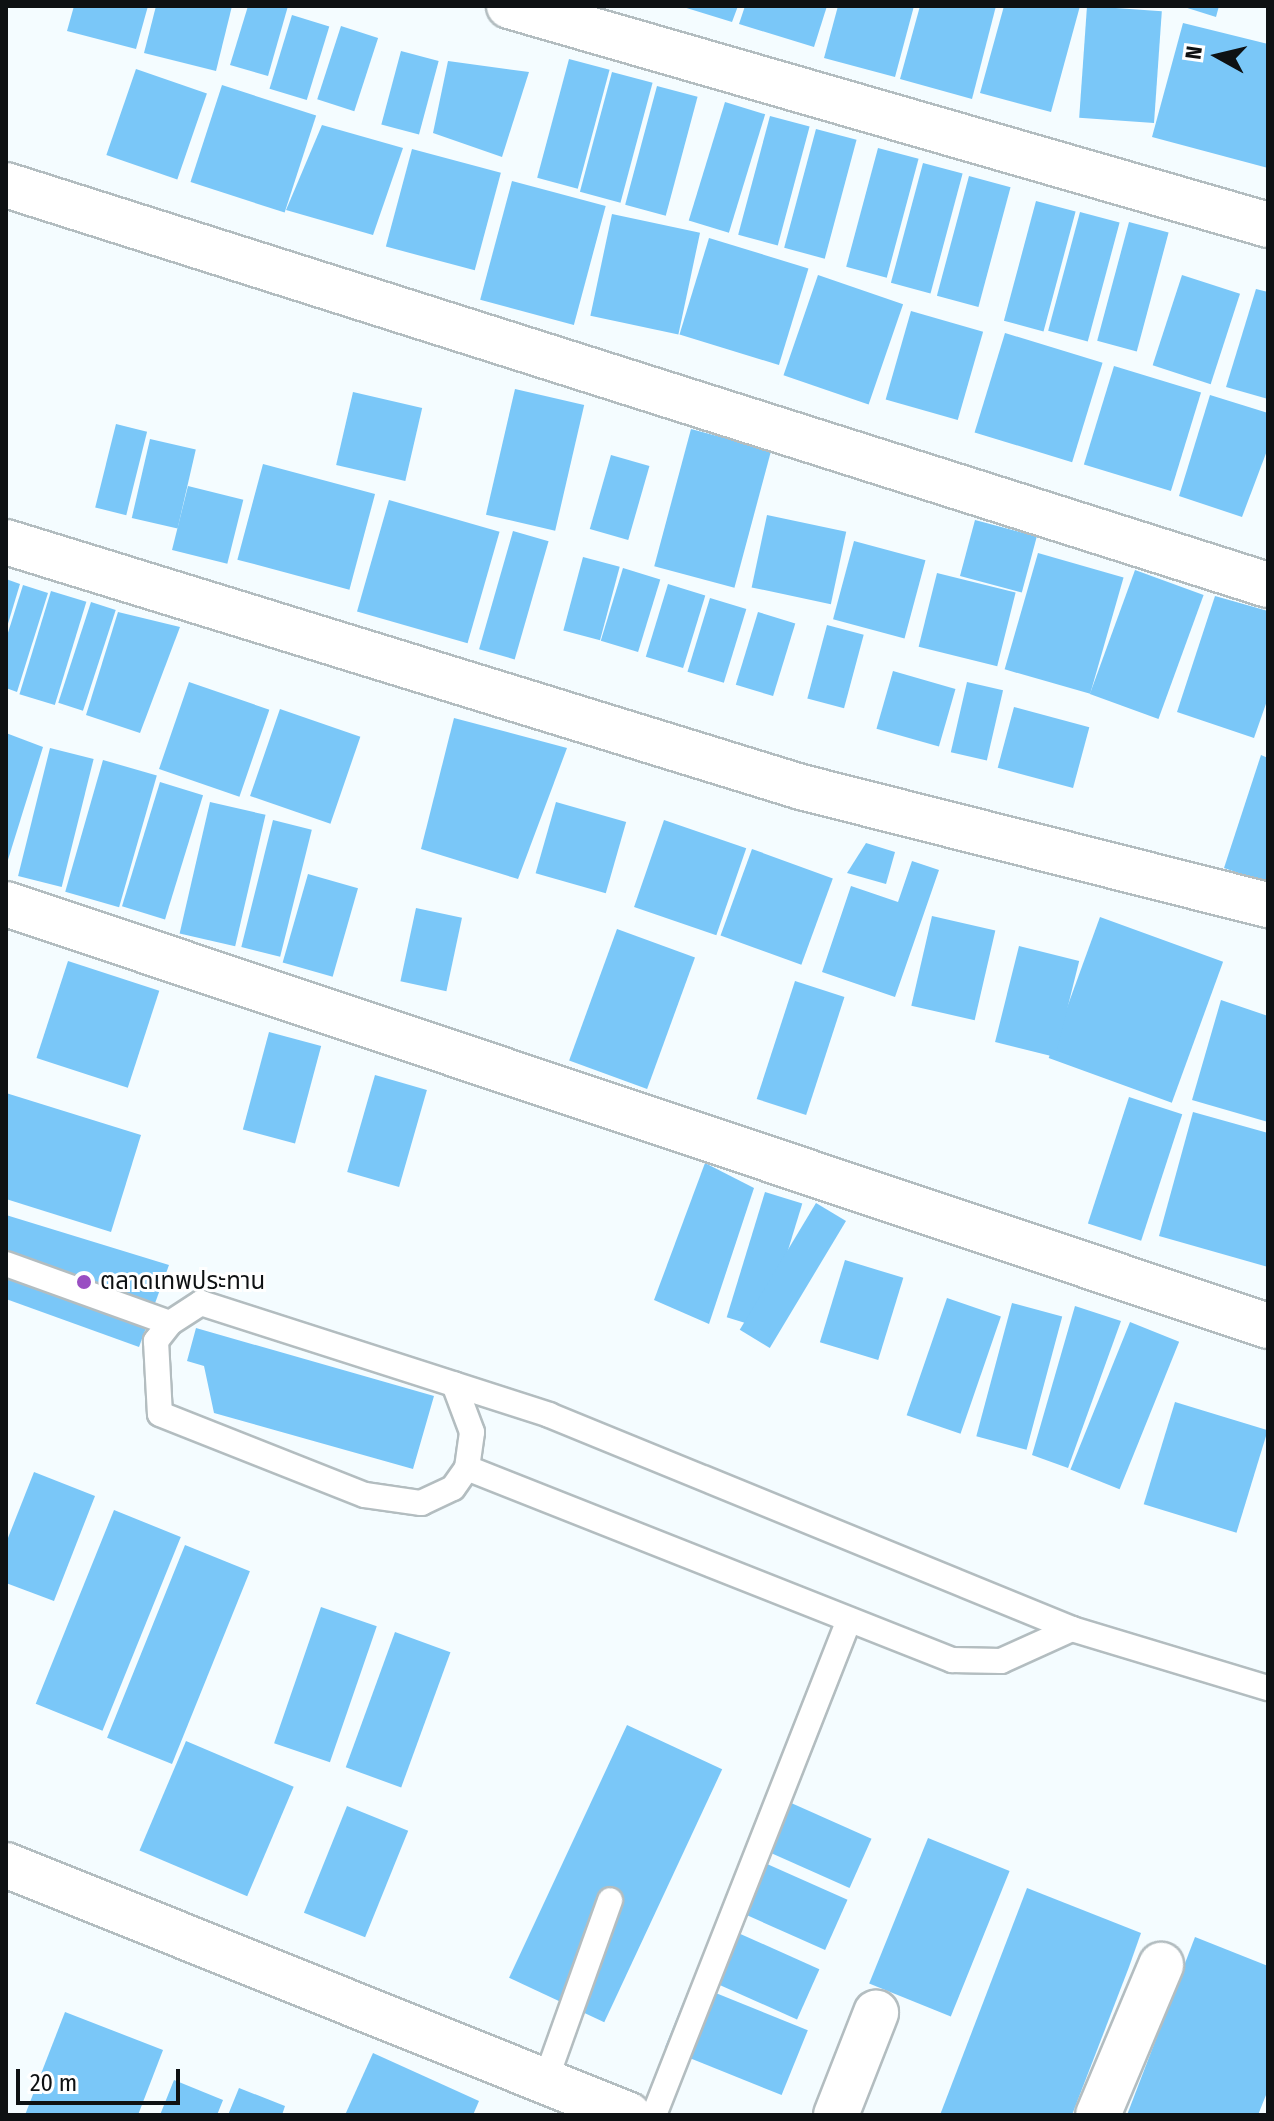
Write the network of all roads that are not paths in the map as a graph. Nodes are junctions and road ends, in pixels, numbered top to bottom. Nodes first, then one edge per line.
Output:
1 (509, 6) edge
2 (6, 185) edge
3 (1268, 225) edge
4 (6, 542) edge
5 (1268, 585) edge
6 (6, 904) edge
7 (1268, 905) edge
8 (6, 1264) edge
9 (170, 1323) junction
10 (1268, 1326) edge
11 (454, 1384) junction
12 (467, 1468) junction
13 (849, 1620) junction
14 (1072, 1629) junction
15 (1268, 1688) edge
16 (6, 1865) edge
17 (610, 1900) dead end
18 (1161, 1965) dead end
19 (876, 2013) dead end
20 (545, 2082) junction
21 (629, 2115) edge
22 (654, 2115) edge
23 (836, 2115) edge
24 (1098, 2115) edge

1 - 3 street
2 - 5 street
4 - 7 street
6 - 10 street
8 - 9 lane
9 - 11 lane
9 - 12 lane
11 - 12 lane
11 - 14 lane
12 - 13 lane
13 - 14 lane
13 - 22 lane
14 - 15 lane
16 - 20 street
17 - 20 lane
18 - 24 street
19 - 23 street
20 - 21 street

